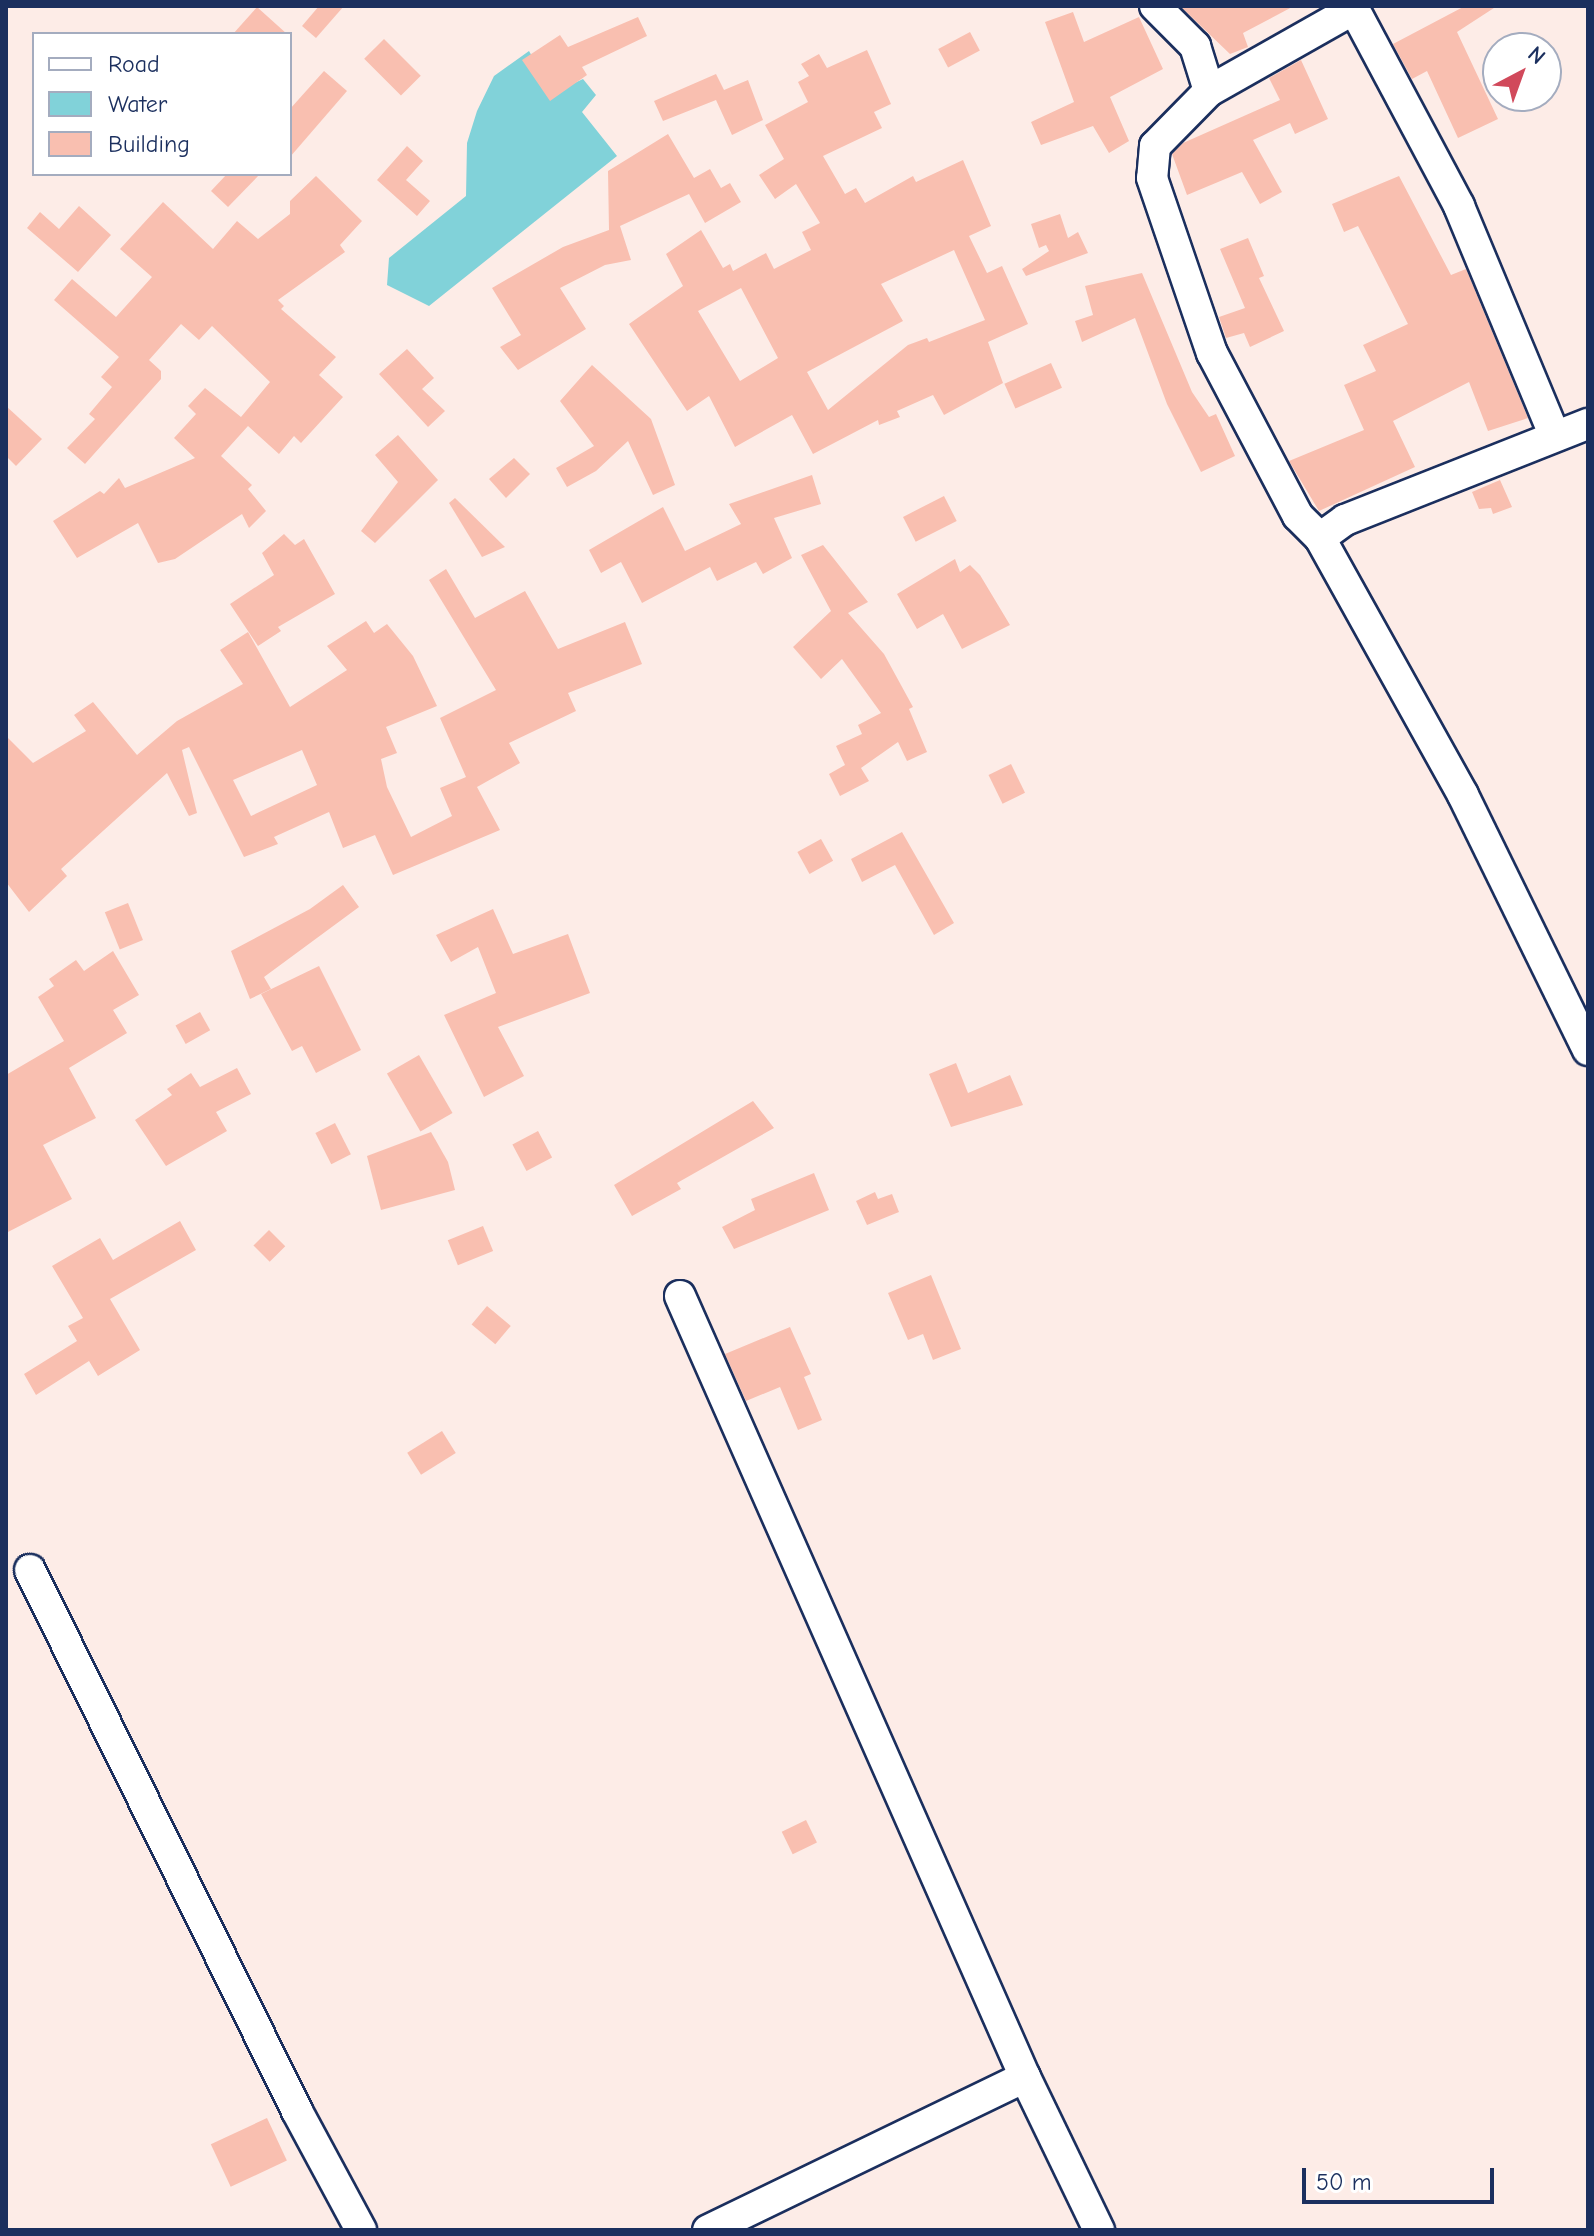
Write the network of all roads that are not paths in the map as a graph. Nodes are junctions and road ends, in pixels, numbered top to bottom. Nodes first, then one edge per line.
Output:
1 (1155, 6) edge
2 (1209, 91) junction
3 (1588, 424) edge
4 (1554, 434) junction
5 (1320, 538) junction
6 (1588, 1050) edge
7 (680, 1296) dead end
8 (30, 1570) dead end
9 (1025, 2077) junction
10 (361, 2230) edge
11 (708, 2230) edge
12 (1099, 2230) edge

1 - 2 street
2 - 4 street
2 - 5 street
3 - 4 street
4 - 5 street
5 - 6 street
7 - 9 street
8 - 10 street
9 - 11 street
9 - 12 street

